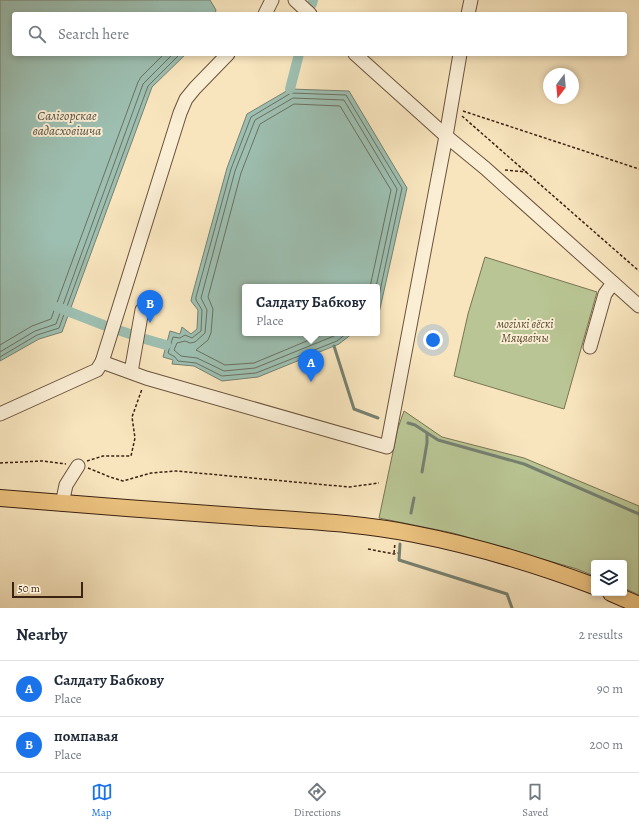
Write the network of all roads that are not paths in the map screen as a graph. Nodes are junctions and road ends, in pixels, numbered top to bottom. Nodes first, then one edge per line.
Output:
1 (272, 0) edge
2 (295, 0) edge
3 (471, 0) edge
4 (267, 12) edge
5 (308, 12) edge
6 (468, 12) edge
7 (226, 56) edge
8 (357, 56) edge
9 (460, 56) edge
10 (446, 136) junction
11 (613, 283) junction
12 (639, 306) edge
13 (142, 310) dead end
14 (590, 347) dead end
15 (102, 362) junction
16 (131, 372) junction
17 (0, 414) edge
18 (78, 466) road end
19 (0, 498) edge
20 (62, 504) junction
21 (591, 585) edge
22 (618, 596) edge
23 (639, 605) edge

1 - 4 street
2 - 5 street
3 - 6 street
7 - 15 street
8 - 10 street
9 - 10 street
10 - 11 street
10 - 16 street
11 - 12 street
11 - 14 street
13 - 16 street
15 - 16 street
15 - 17 street
18 - 20 street
19 - 20 main road
20 - 21 main road
22 - 23 main road

